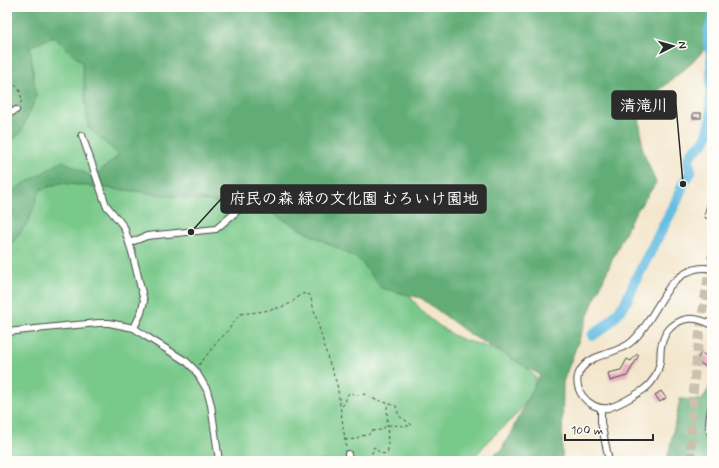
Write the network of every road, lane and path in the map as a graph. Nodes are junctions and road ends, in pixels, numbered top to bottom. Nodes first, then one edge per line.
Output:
1 (7, 77) edge
2 (16, 110) joint
3 (7, 115) edge
4 (82, 135) dead end
5 (712, 199) edge
6 (249, 201) dead end
7 (708, 215) dead end
8 (129, 243) junction
9 (712, 269) edge
10 (7, 317) edge
11 (7, 323) edge
12 (712, 325) edge
13 (134, 328) junction
14 (7, 332) edge
15 (195, 370) junction
16 (387, 403) junction
17 (712, 404) edge
18 (341, 407) junction
19 (601, 408) junction
20 (712, 438) edge
21 (345, 440) junction
22 (371, 453) dead end
23 (348, 454) joint
24 (219, 461) edge
25 (349, 461) edge
26 (609, 461) edge

1 - 2 path
2 - 3 street
4 - 8 street
5 - 7 street
6 - 8 street
8 - 13 street
9 - 19 street
10 - 11 street
12 - 19 street
13 - 14 street
13 - 15 street
15 - 18 path
15 - 24 street
16 - 18 path
16 - 21 path
16 - 22 path, bridge
17 - 20 street
18 - 21 path
19 - 26 street
21 - 23 path
23 - 25 street

